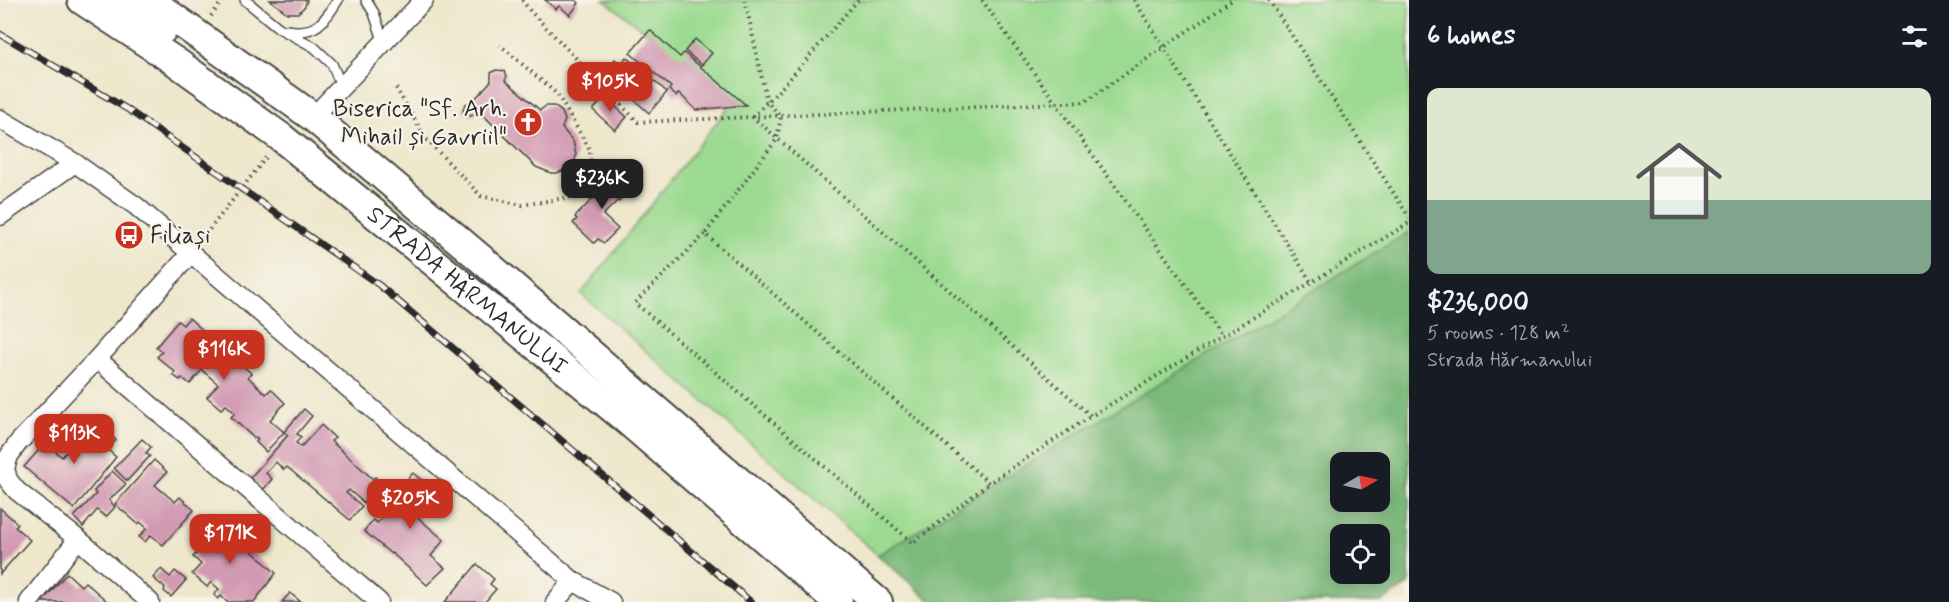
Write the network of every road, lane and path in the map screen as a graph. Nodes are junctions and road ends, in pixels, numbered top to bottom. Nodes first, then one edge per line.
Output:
1 (82, 0) edge
2 (120, 0) edge
3 (149, 0) edge
4 (223, 0) edge
5 (245, 0) edge
6 (338, 0) edge
7 (366, 0) edge
8 (424, 0) edge
9 (522, 0) edge
10 (745, 0) edge
11 (858, 0) edge
12 (982, 0) edge
13 (1134, 0) edge
14 (1232, 0) edge
15 (1269, 0) edge
16 (209, 19) dead end
17 (279, 28) junction
18 (384, 43) junction
19 (500, 45) dead end
20 (1164, 48) junction
21 (342, 88) junction
22 (396, 88) dead end
23 (767, 102) junction
24 (1056, 104) junction
25 (781, 116) junction
26 (313, 117) junction
27 (753, 117) junction
28 (0, 119) edge
29 (282, 138) junction
30 (777, 139) junction
31 (75, 163) junction
32 (0, 216) edge
33 (1409, 217) edge
34 (1409, 223) edge
35 (705, 234) junction
36 (191, 253) junction
37 (1311, 282) junction
38 (1222, 336) junction
39 (97, 359) junction
40 (1091, 416) junction
41 (989, 483) junction
42 (78, 539) junction
43 (573, 581) junction
44 (29, 602) edge
45 (150, 602) edge
46 (379, 602) edge
47 (555, 602) edge
48 (611, 602) edge
49 (838, 602) edge
50 (878, 602) edge

1 - 29 main road, STRADA HĂRMANULUI
2 - 26 main road
3 - 26 main road, STRADA HĂRMANULUI
4 - 16 path
5 - 17 lane
6 - 17 lane
7 - 18 lane
8 - 18 street
9 - 27 path
10 - 23 path
11 - 23 path
12 - 24 path
13 - 20 path
14 - 20 path
15 - 33 path
17 - 21 lane
18 - 21 street
19 - 22 path
20 - 24 path
20 - 37 path
21 - 26 street
23 - 25 path
23 - 27 path
24 - 25 path
24 - 38 path
25 - 27 path
25 - 30 path
26 - 50 main road, STRADA HĂRMANULUI
27 - 30 path
28 - 31 street
29 - 36 path
29 - 49 main road, STRADA HĂRMANULUI
30 - 35 path
30 - 40 path
31 - 32 street
31 - 36 street
34 - 37 path
35 - 41 path
35 - 41 path
36 - 39 street
36 - 43 street
37 - 38 path
38 - 40 path
39 - 42 street
39 - 46 street
40 - 41 path
42 - 44 street
42 - 45 street
43 - 47 street
43 - 48 street

